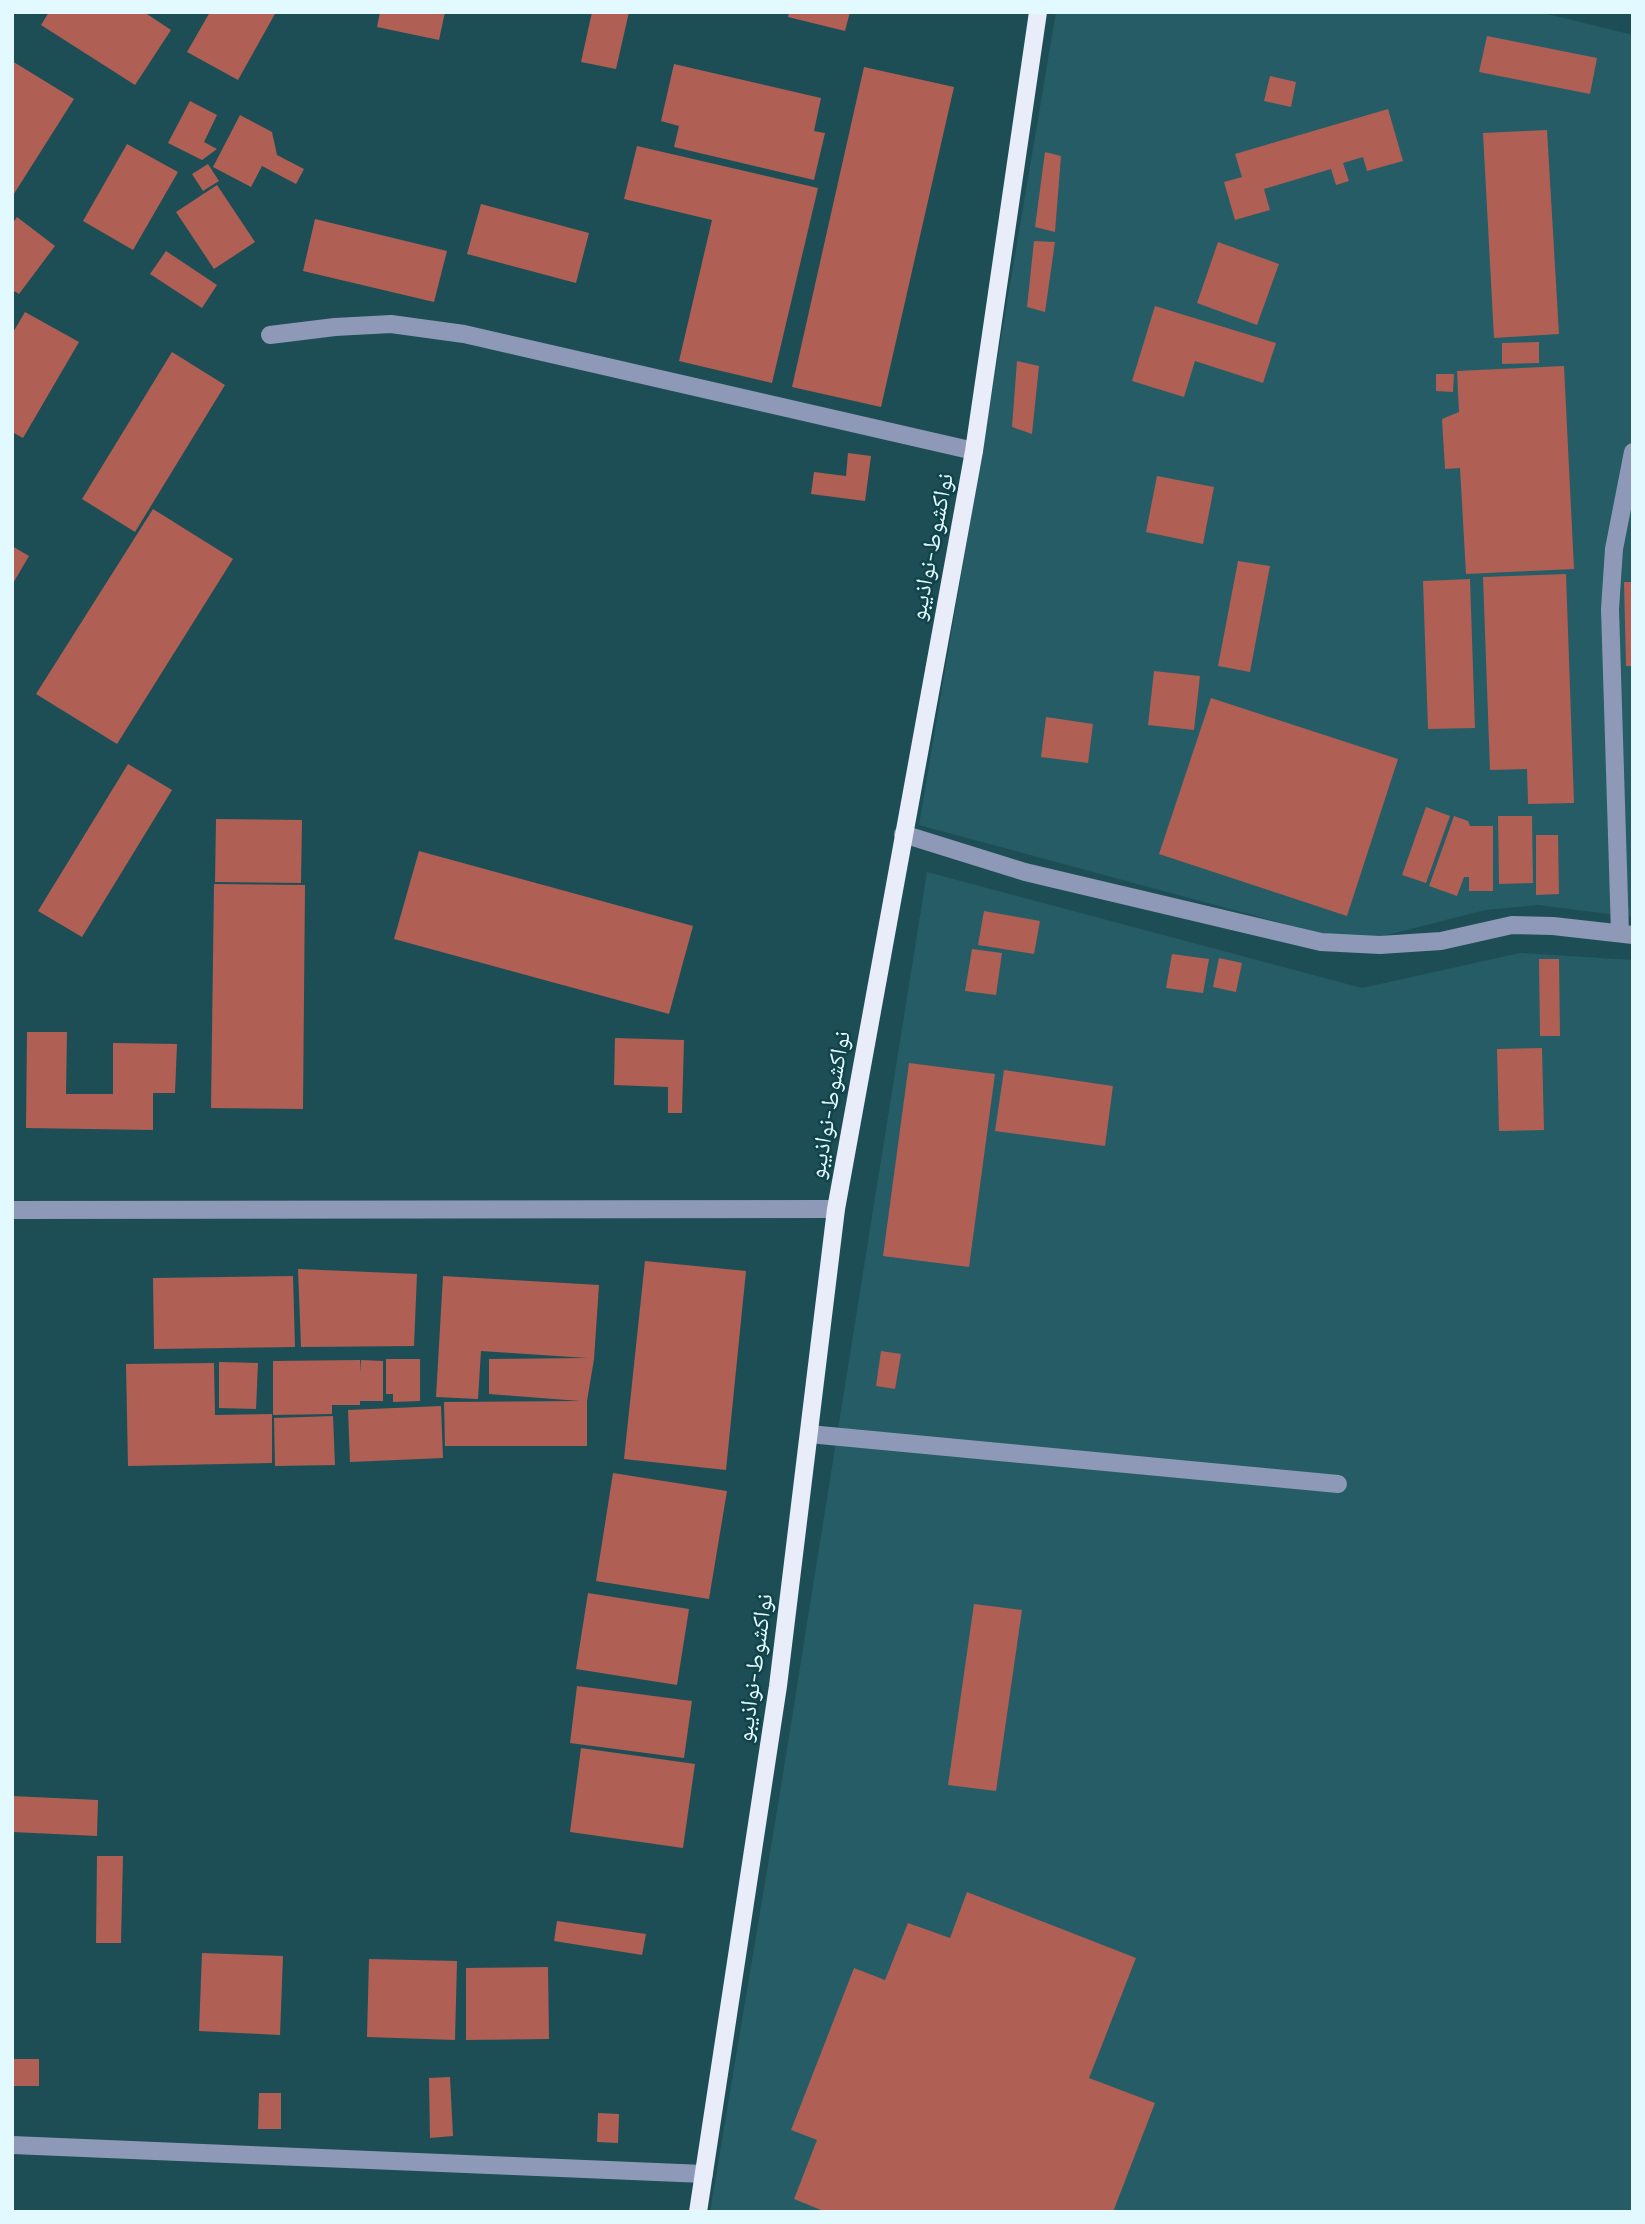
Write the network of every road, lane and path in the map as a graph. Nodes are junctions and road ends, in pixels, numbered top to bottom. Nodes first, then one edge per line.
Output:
1 (1038, 12) edge
2 (270, 335) dead end
3 (974, 451) junction
4 (1633, 452) edge
5 (902, 834) junction
6 (1626, 934) edge
7 (836, 1209) junction
8 (12, 1210) edge
9 (808, 1434) junction
10 (1338, 1484) dead end
11 (12, 2145) edge
12 (704, 2174) junction
13 (698, 2212) edge

1 - 3 main road, نواكشوط-نواذيبو
2 - 3 street
3 - 5 main road, نواكشوط-نواذيبو
4 - 6 street
5 - 6 street
5 - 7 main road, نواكشوط-نواذيبو
7 - 8 street
7 - 9 main road, نواكشوط-نواذيبو
9 - 10 street
9 - 12 main road, نواكشوط-نواذيبو
11 - 12 street
12 - 13 main road, نواكشوط-نواذيبو

